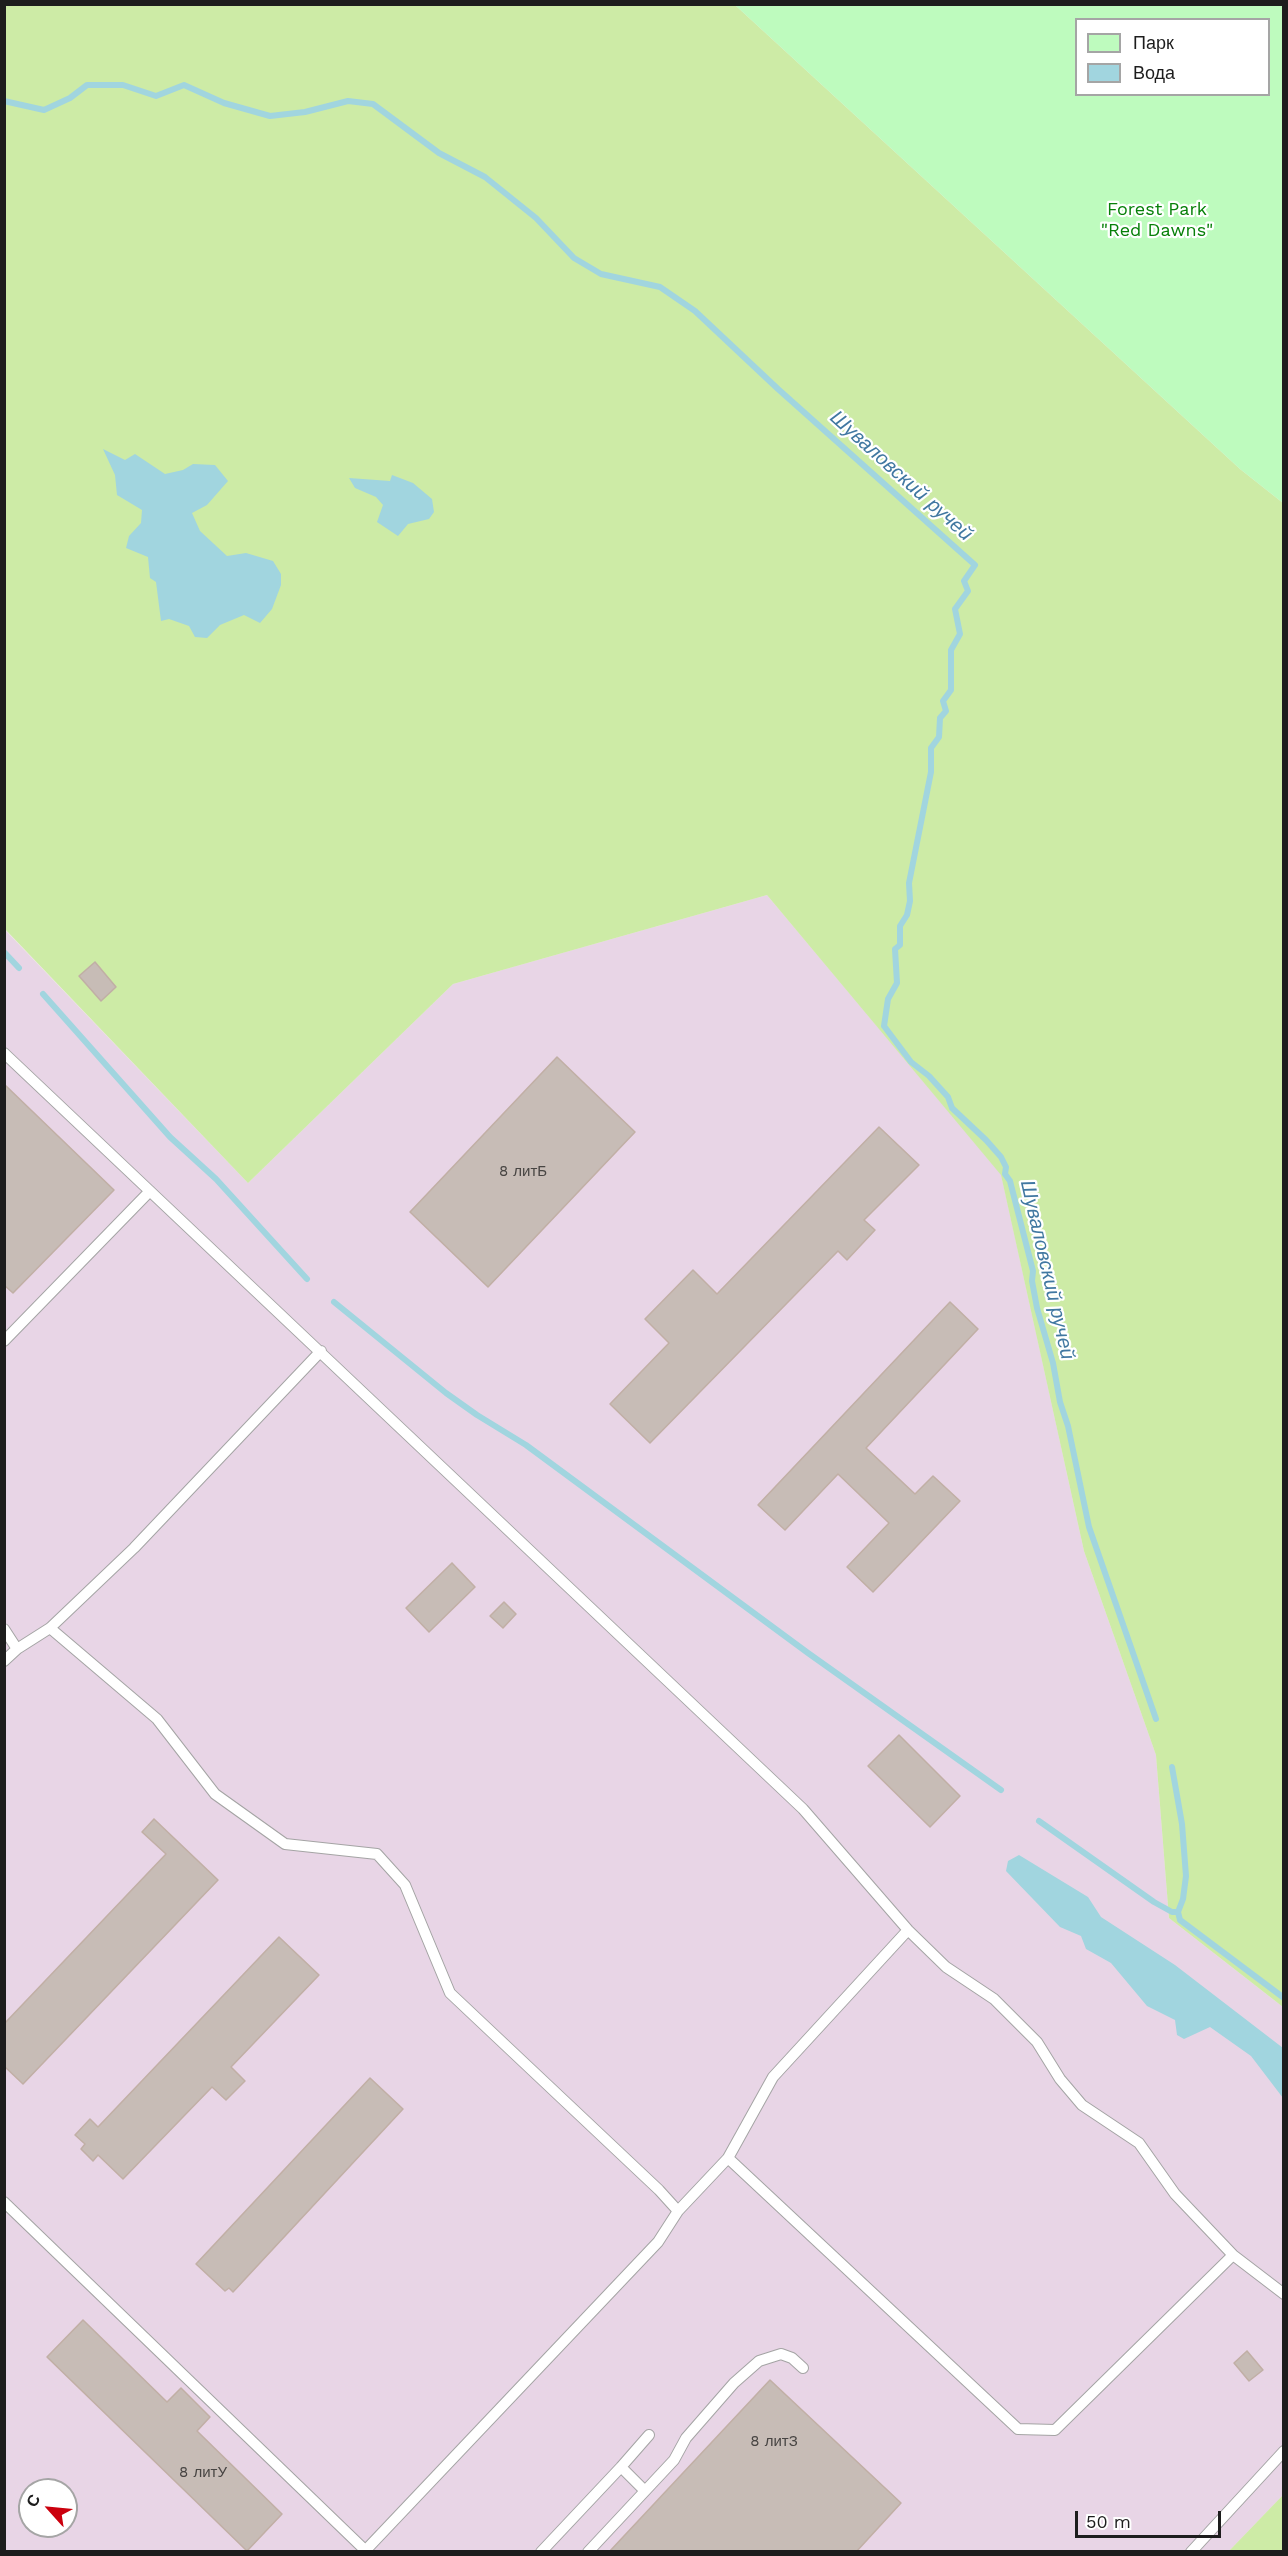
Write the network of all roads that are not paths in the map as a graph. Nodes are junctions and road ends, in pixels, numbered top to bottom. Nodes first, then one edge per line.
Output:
1 (4, 1053) edge
2 (150, 1191) junction
3 (4, 1341) edge
4 (321, 1351) junction
5 (50, 1628) junction
6 (4, 1629) edge
7 (16, 1649) junction
8 (4, 1661) edge
9 (908, 1930) junction
10 (728, 2158) junction
11 (4, 2202) edge
12 (678, 2211) junction
13 (1233, 2255) junction
14 (1284, 2294) edge
15 (803, 2368) dead end
16 (649, 2435) dead end
17 (1284, 2451) edge
18 (621, 2467) junction
19 (645, 2491) junction
20 (365, 2551) edge
21 (541, 2552) edge
22 (588, 2552) edge
23 (1191, 2552) edge

1 - 2 lane
2 - 3 lane
2 - 4 lane
4 - 5 lane
4 - 9 lane
5 - 7 lane
5 - 12 lane
6 - 7 lane
7 - 8 lane
9 - 10 lane
9 - 13 lane
10 - 12 lane
10 - 13 lane
11 - 20 lane
12 - 20 lane
13 - 14 lane
15 - 19 lane
16 - 18 lane
17 - 23 lane
18 - 19 lane
18 - 21 lane
19 - 22 lane

